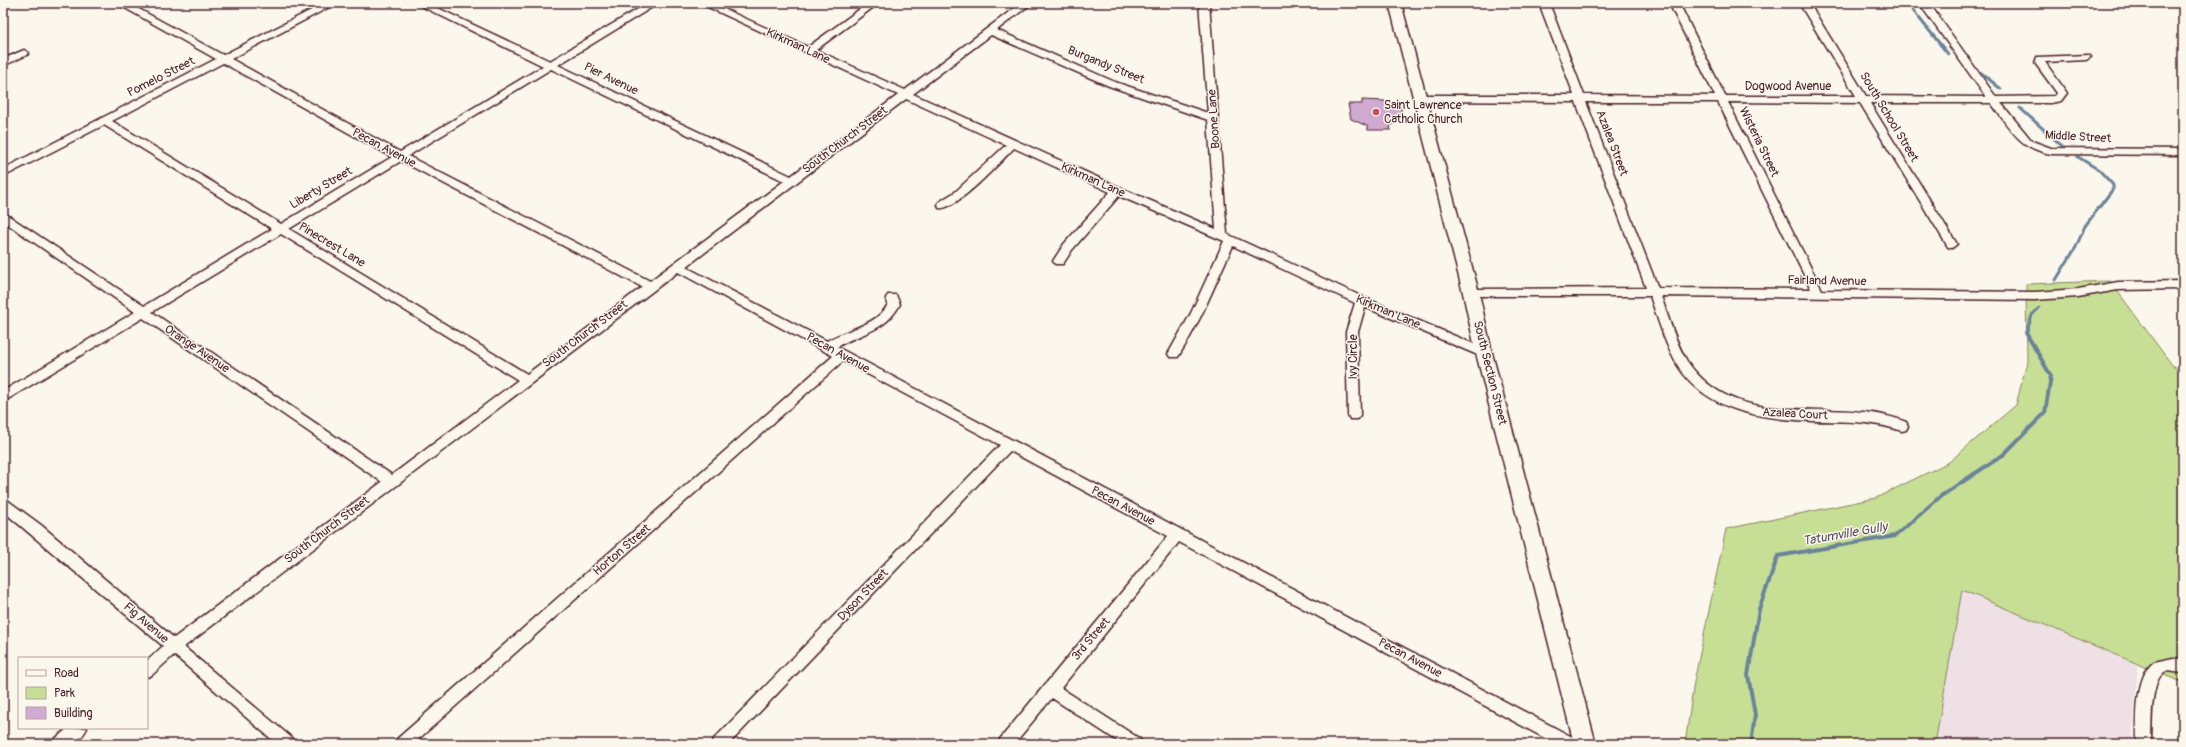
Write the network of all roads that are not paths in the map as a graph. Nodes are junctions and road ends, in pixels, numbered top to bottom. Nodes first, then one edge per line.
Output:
1 (332, 3) edge
2 (420, 3) edge
3 (654, 3) edge
4 (704, 3) edge
5 (874, 3) edge
6 (1027, 3) edge
7 (1204, 3) edge
8 (1395, 3) edge
9 (1544, 3) edge
10 (1674, 3) edge
11 (1804, 3) edge
12 (1924, 3) edge
13 (128, 4) edge
14 (991, 31) junction
15 (810, 50) junction
16 (24, 53) dead end
17 (2086, 57) dead end
18 (223, 59) junction
19 (3, 63) edge
20 (551, 64) junction
21 (905, 95) junction
22 (1421, 98) junction
23 (1581, 98) junction
24 (1722, 98) junction
25 (1862, 99) junction
26 (1994, 99) junction
27 (1214, 119) junction
28 (104, 121) junction
29 (1013, 144) junction
30 (2183, 152) edge
31 (398, 156) junction
32 (3, 174) edge
33 (791, 180) junction
34 (1117, 191) junction
35 (943, 205) dead end
36 (3, 216) edge
37 (280, 228) junction
38 (1226, 238) junction
39 (1952, 244) dead end
40 (1059, 261) dead end
41 (677, 267) junction
42 (2183, 285) edge
43 (650, 286) junction
44 (1654, 292) junction
45 (1471, 293) junction
46 (1819, 294) junction
47 (892, 298) dead end
48 (1361, 301) junction
49 (142, 312) junction
50 (827, 347) junction
51 (1484, 352) junction
52 (1174, 354) dead end
53 (841, 356) junction
54 (526, 379) junction
55 (3, 397) edge
56 (1354, 415) dead end
57 (1902, 426) dead end
58 (1008, 445) junction
59 (391, 481) junction
60 (3, 503) edge
61 (1177, 535) junction
62 (173, 647) junction
63 (2183, 666) edge
64 (148, 669) edge
65 (1050, 689) junction
66 (79, 729) edge
67 (60, 744) edge
68 (288, 744) edge
69 (402, 744) edge
70 (719, 744) edge
71 (1005, 744) edge
72 (1135, 744) edge
73 (1571, 744) edge
74 (1585, 744) edge
75 (2144, 744) edge

1 - 18 street, Pomelo Street
2 - 20 street, Pier Avenue
3 - 20 street, Liberty Street
4 - 15 street, Kirkman Lane
5 - 15 street
6 - 14 street, South Church Street
7 - 27 street, Boone Lane
8 - 22 street, South Section Street
9 - 23 street, Azalea Street
10 - 24 street, Wisteria Street
11 - 25 street, South School Street
12 - 26 street, Middle Street
13 - 18 street, Pecan Avenue
14 - 21 street, South Church Street
14 - 27 street, Burgandy Street
15 - 21 street, Kirkman Lane
16 - 19 street
17 - 26 street, Dogwood Avenue
18 - 28 street, Pomelo Street
18 - 31 street, Pecan Avenue
20 - 31 street, Liberty Street
20 - 33 street, Pier Avenue
21 - 29 street, Kirkman Lane
21 - 33 street, South Church Street
22 - 23 street, Dogwood Avenue
22 - 45 street, South Section Street
23 - 24 street, Dogwood Avenue
23 - 44 street, Azalea Street
24 - 25 street, Dogwood Avenue
24 - 46 street, Wisteria Street
25 - 26 street, Dogwood Avenue
25 - 39 street, South School Street
26 - 30 street, Middle Street
27 - 38 street, Boone Lane
28 - 32 street, Pomelo Street
28 - 37 street, Pinecrest Lane
29 - 34 street, Kirkman Lane
29 - 35 street
31 - 37 street, Liberty Street
31 - 43 street, Pecan Avenue
33 - 41 street, South Church Street
34 - 38 street, Kirkman Lane
34 - 40 street
36 - 49 street, Orange Avenue
37 - 49 street, Liberty Street
37 - 54 street, Pinecrest Lane
38 - 48 street, Kirkman Lane
38 - 52 street
41 - 43 street, South Church Street
41 - 50 street, Pecan Avenue
42 - 46 street, Fairland Avenue
43 - 54 street, South Church Street
44 - 45 street, Fairland Avenue
44 - 46 street, Fairland Avenue
44 - 57 street, Azalea Court
45 - 51 street, South Section Street
47 - 50 street
48 - 51 street, Kirkman Lane
48 - 56 street, Ivy Circle
49 - 55 street, Liberty Street
49 - 59 street, Orange Avenue
50 - 53 street, Pecan Avenue
51 - 74 street, South Section Street
53 - 58 street, Pecan Avenue
53 - 69 street, Horton Street
54 - 59 street, South Church Street
58 - 61 street, Pecan Avenue
58 - 70 street, Dyson Street
59 - 62 street, South Church Street
60 - 62 street, Fig Avenue
61 - 65 street, 3rd Street
61 - 73 street, Pecan Avenue
62 - 64 street, South Church Street
62 - 68 street, Fig Avenue
63 - 75 street
65 - 71 street, 3rd Street
65 - 72 street
66 - 67 street

